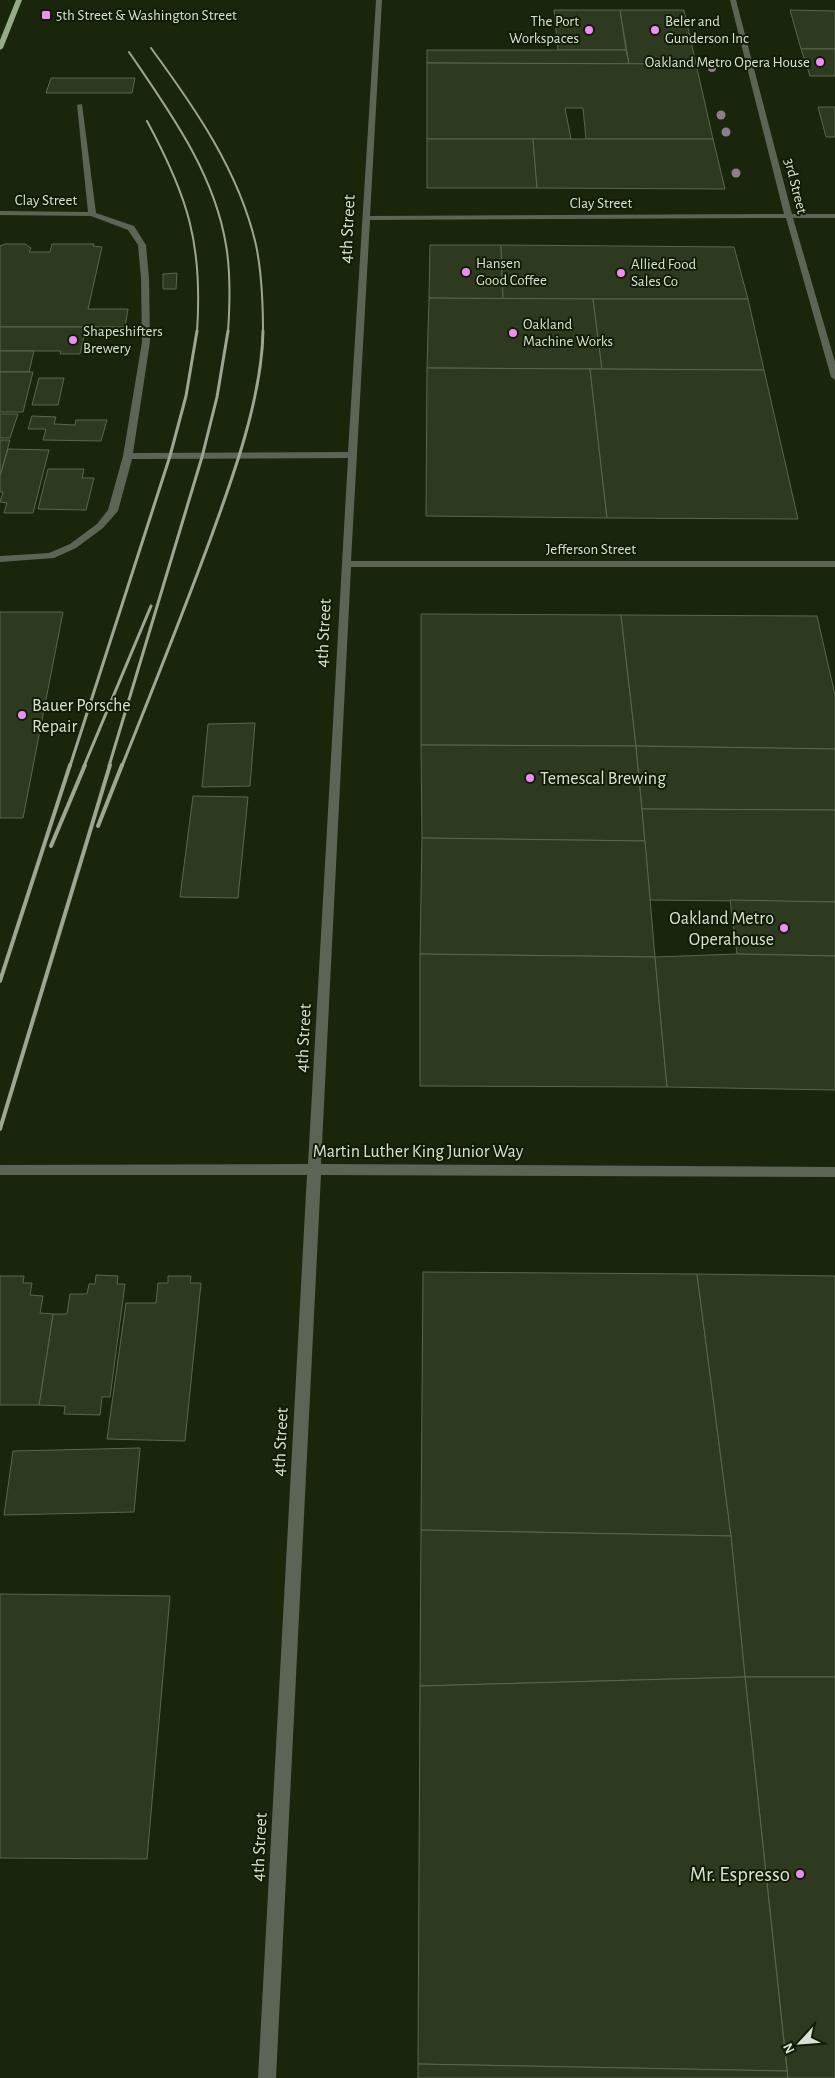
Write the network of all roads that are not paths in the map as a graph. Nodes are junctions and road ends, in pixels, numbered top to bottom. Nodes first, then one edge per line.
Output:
1 (19, 0) edge
2 (378, 0) edge
3 (734, 0) edge
4 (0, 48) edge
5 (80, 106) dead end
6 (0, 214) edge
7 (92, 214) junction
8 (789, 216) junction
9 (835, 216) edge
10 (367, 218) junction
11 (835, 377) edge
12 (353, 455) junction
13 (128, 456) junction
14 (0, 559) edge
15 (346, 564) junction
16 (835, 564) edge
17 (316, 1169) junction
18 (0, 1170) edge
19 (835, 1172) edge
20 (266, 2078) edge

1 - 4 main road
2 - 10 street, 4th Street
3 - 8 street, 3rd Street
5 - 7 street
6 - 7 street, Clay Street
7 - 13 street
8 - 9 street, Clay Street
8 - 10 street, Clay Street
8 - 11 street, 3rd Street
10 - 12 street, 4th Street
12 - 13 street
12 - 15 street, 4th Street
13 - 14 street
15 - 16 street, Jefferson Street
15 - 17 street, 4th Street
17 - 18 street, Martin Luther King Junior Way
17 - 19 street, Martin Luther King Junior Way
17 - 20 street, 4th Street

